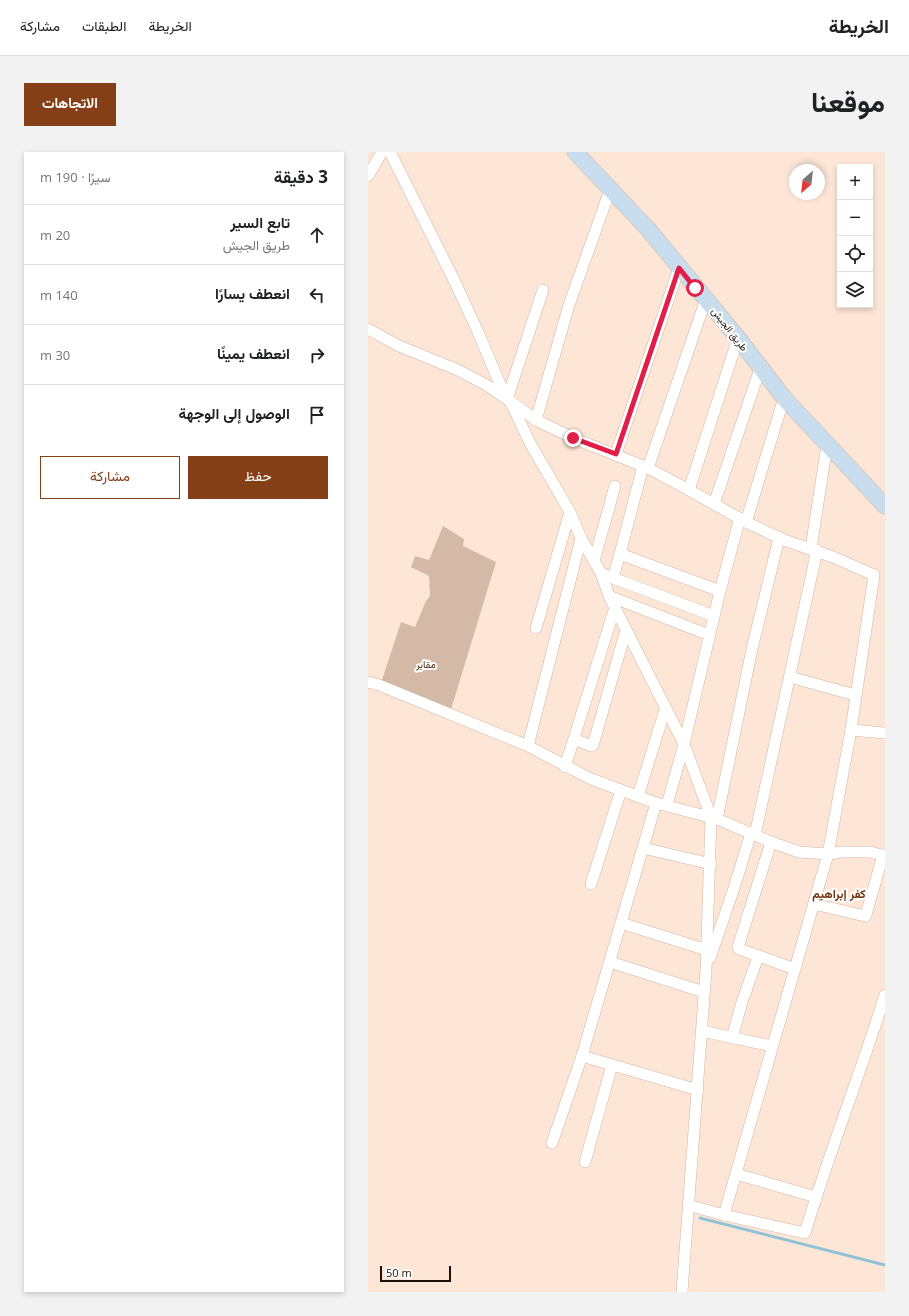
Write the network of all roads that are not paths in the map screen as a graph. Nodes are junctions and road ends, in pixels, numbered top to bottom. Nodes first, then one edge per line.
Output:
1 (382, 152) edge
2 (390, 152) edge
3 (575, 152) edge
4 (368, 176) edge
5 (610, 190) junction
6 (679, 268) junction
7 (543, 290) dead end
8 (706, 299) junction
9 (368, 329) edge
10 (738, 338) junction
11 (760, 369) junction
12 (784, 398) junction
13 (509, 399) junction
14 (536, 420) junction
15 (826, 445) junction
16 (616, 454) junction
17 (646, 467) junction
18 (615, 486) dead end
19 (689, 490) junction
20 (714, 504) junction
21 (885, 506) edge
22 (570, 512) junction
23 (743, 520) junction
24 (581, 538) junction
25 (779, 538) junction
26 (814, 549) junction
27 (620, 554) junction
28 (594, 561) junction
29 (601, 573) junction
30 (613, 578) junction
31 (720, 590) junction
32 (609, 596) junction
33 (615, 607) junction
34 (714, 616) junction
35 (536, 628) dead end
36 (626, 630) junction
37 (709, 635) junction
38 (790, 677) junction
39 (368, 682) edge
40 (855, 695) junction
41 (665, 710) junction
42 (851, 730) junction
43 (885, 733) edge
44 (574, 739) junction
45 (684, 744) junction
46 (528, 746) junction
47 (565, 767) junction
48 (621, 790) junction
49 (638, 796) junction
50 (656, 803) junction
51 (667, 805) junction
52 (714, 818) junction
53 (753, 834) junction
54 (771, 842) junction
55 (643, 848) junction
56 (828, 854) junction
57 (884, 855) edge
58 (711, 864) junction
59 (591, 884) dead end
60 (814, 904) junction
61 (621, 923) junction
62 (707, 950) junction
63 (758, 957) junction
64 (610, 962) junction
65 (795, 969) junction
66 (706, 970) junction
67 (704, 992) junction
68 (885, 995) edge
69 (702, 1031) junction
70 (732, 1038) junction
71 (772, 1046) junction
72 (582, 1056) junction
73 (612, 1065) junction
74 (698, 1090) junction
75 (552, 1143) dead end
76 (585, 1162) dead end
77 (736, 1174) junction
78 (816, 1197) junction
79 (688, 1206) junction
80 (724, 1215) junction
81 (682, 1292) edge

1 - 4 street
2 - 13 street
3 - 5 main road, طريق الجيش
5 - 6 main road, طريق الجيش
5 - 14 street
6 - 8 main road, طريق الجيش
6 - 16 street
7 - 13 street
8 - 10 main road, طريق الجيش
8 - 17 street
9 - 13 street
10 - 11 main road, طريق الجيش
10 - 19 street
11 - 12 main road, طريق الجيش
11 - 20 street
12 - 15 main road, طريق الجيش
12 - 23 street
13 - 14 street
13 - 22 street
14 - 16 street
15 - 21 main road, طريق الجيش
15 - 26 street
16 - 17 street
17 - 19 street
17 - 27 street
18 - 28 street
19 - 20 street
20 - 23 street
22 - 24 street
22 - 35 street
23 - 25 street
23 - 31 street
24 - 28 street
24 - 46 street
25 - 26 street
25 - 52 street
26 - 38 street
26 - 40 street
27 - 30 street
27 - 31 street
28 - 29 street
29 - 30 street
29 - 32 street
30 - 34 street
31 - 34 street
32 - 33 street
32 - 37 street
33 - 36 street
33 - 44 street
34 - 37 street
36 - 41 street
36 - 44 street
37 - 45 street
38 - 40 street
38 - 53 street
39 - 46 street
40 - 42 street
41 - 45 street
41 - 49 street
42 - 43 street
42 - 56 street
44 - 47 street
45 - 51 street
45 - 52 street
46 - 47 street
47 - 48 street
48 - 49 street
48 - 59 street
49 - 50 street
50 - 51 street
50 - 55 street
51 - 52 street
52 - 53 street
52 - 58 street
53 - 54 street
53 - 66 street
54 - 56 street
54 - 63 street
55 - 58 street
55 - 61 street
56 - 57 street
56 - 60 street
57 - 60 street
58 - 62 street
60 - 65 street
61 - 62 street
61 - 64 street
62 - 66 street
63 - 65 street
63 - 70 street
64 - 67 street
64 - 72 street
65 - 71 street
66 - 67 street
67 - 69 street
68 - 78 street
69 - 70 street
69 - 74 street
70 - 71 street
71 - 77 street
72 - 73 street
72 - 75 street
73 - 74 street
73 - 76 street
74 - 79 street
77 - 78 street
77 - 80 street
78 - 80 street
79 - 80 street
79 - 81 street

